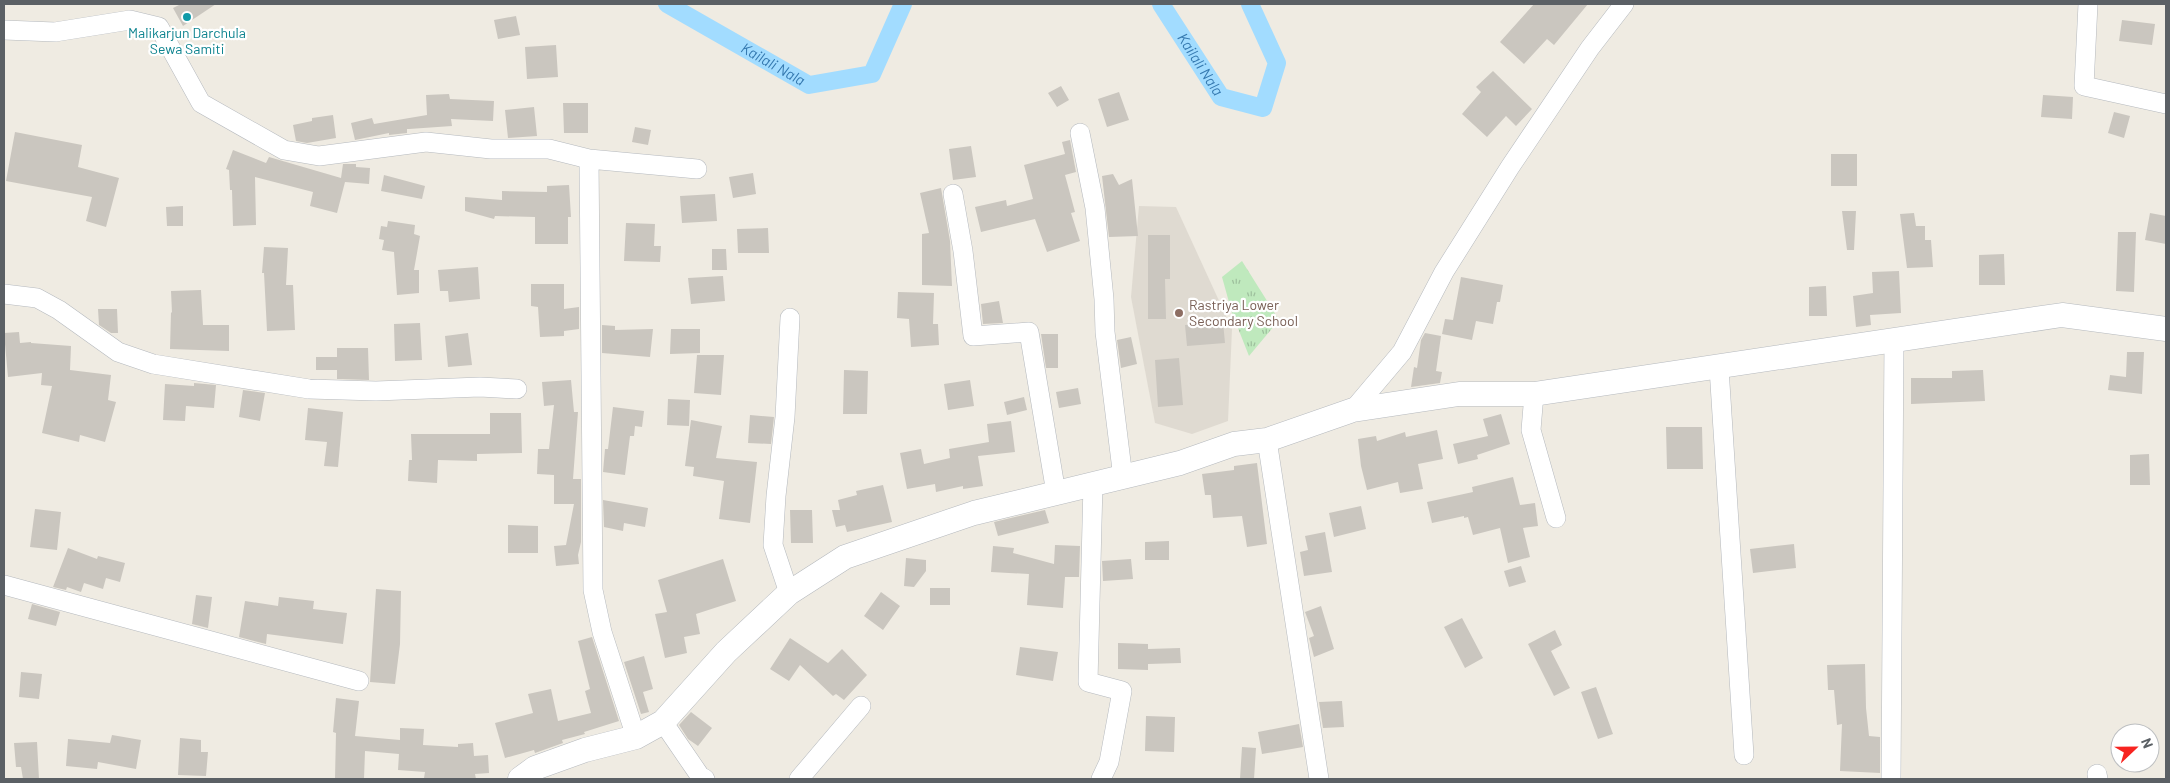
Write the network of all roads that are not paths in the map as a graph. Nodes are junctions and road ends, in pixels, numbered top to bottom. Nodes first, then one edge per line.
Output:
1 (1624, 4) edge
2 (2088, 4) edge
3 (4, 30) edge
4 (2166, 104) edge
5 (1080, 133) dead end
6 (589, 159) junction
7 (697, 169) dead end
8 (953, 194) dead end
9 (4, 294) edge
10 (790, 318) dead end
11 (2166, 329) edge
12 (1894, 339) junction
13 (1719, 368) junction
14 (517, 389) dead end
15 (1534, 394) junction
16 (1353, 410) junction
17 (1267, 440) junction
18 (1123, 478) junction
19 (1093, 484) junction
20 (1056, 493) junction
21 (1556, 518) dead end
22 (4, 585) edge
23 (790, 593) junction
24 (359, 681) dead end
25 (861, 706) dead end
26 (663, 722) junction
27 (636, 737) junction
28 (1744, 755) dead end
29 (520, 779) edge
30 (705, 779) edge
31 (799, 779) edge
32 (1102, 779) edge
33 (1319, 779) edge
34 (1891, 779) edge

1 - 16 street
2 - 4 street
3 - 6 street
5 - 18 street
6 - 7 street
6 - 27 street
8 - 20 street
9 - 14 street
10 - 23 street
11 - 12 street
12 - 13 street
12 - 34 street
13 - 15 street
13 - 28 street
15 - 16 street
15 - 21 street
16 - 17 street
17 - 18 street
17 - 33 street
18 - 19 street
19 - 20 street
19 - 32 street
20 - 23 street
22 - 24 street
23 - 26 street
25 - 31 street
26 - 27 street
26 - 30 street
27 - 29 street

